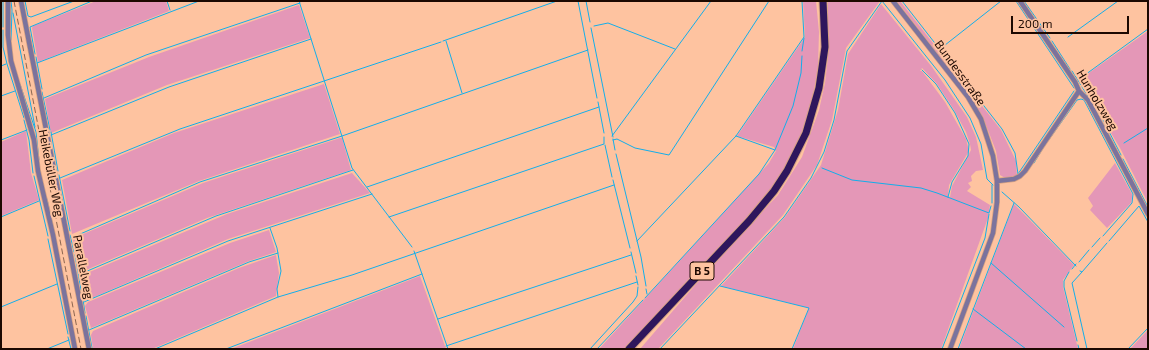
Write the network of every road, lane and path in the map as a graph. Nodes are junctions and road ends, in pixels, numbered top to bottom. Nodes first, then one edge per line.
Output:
1 (8, 1) edge
2 (21, 1) edge
3 (823, 1) edge
4 (893, 1) edge
5 (1020, 1) edge
6 (1079, 91) junction
7 (997, 181) junction
8 (1148, 214) edge
9 (75, 349) edge
10 (89, 349) edge
11 (629, 349) edge
12 (950, 349) edge

1 - 9 street, Heikebüller Weg
2 - 10 street, Parallelweg
3 - 11 highway, B 5
4 - 7 street, Bundesstraße
5 - 6 street, Hunholzweg
6 - 7 street
6 - 8 street, Hunholzweg
7 - 12 street, Bundesstraße

